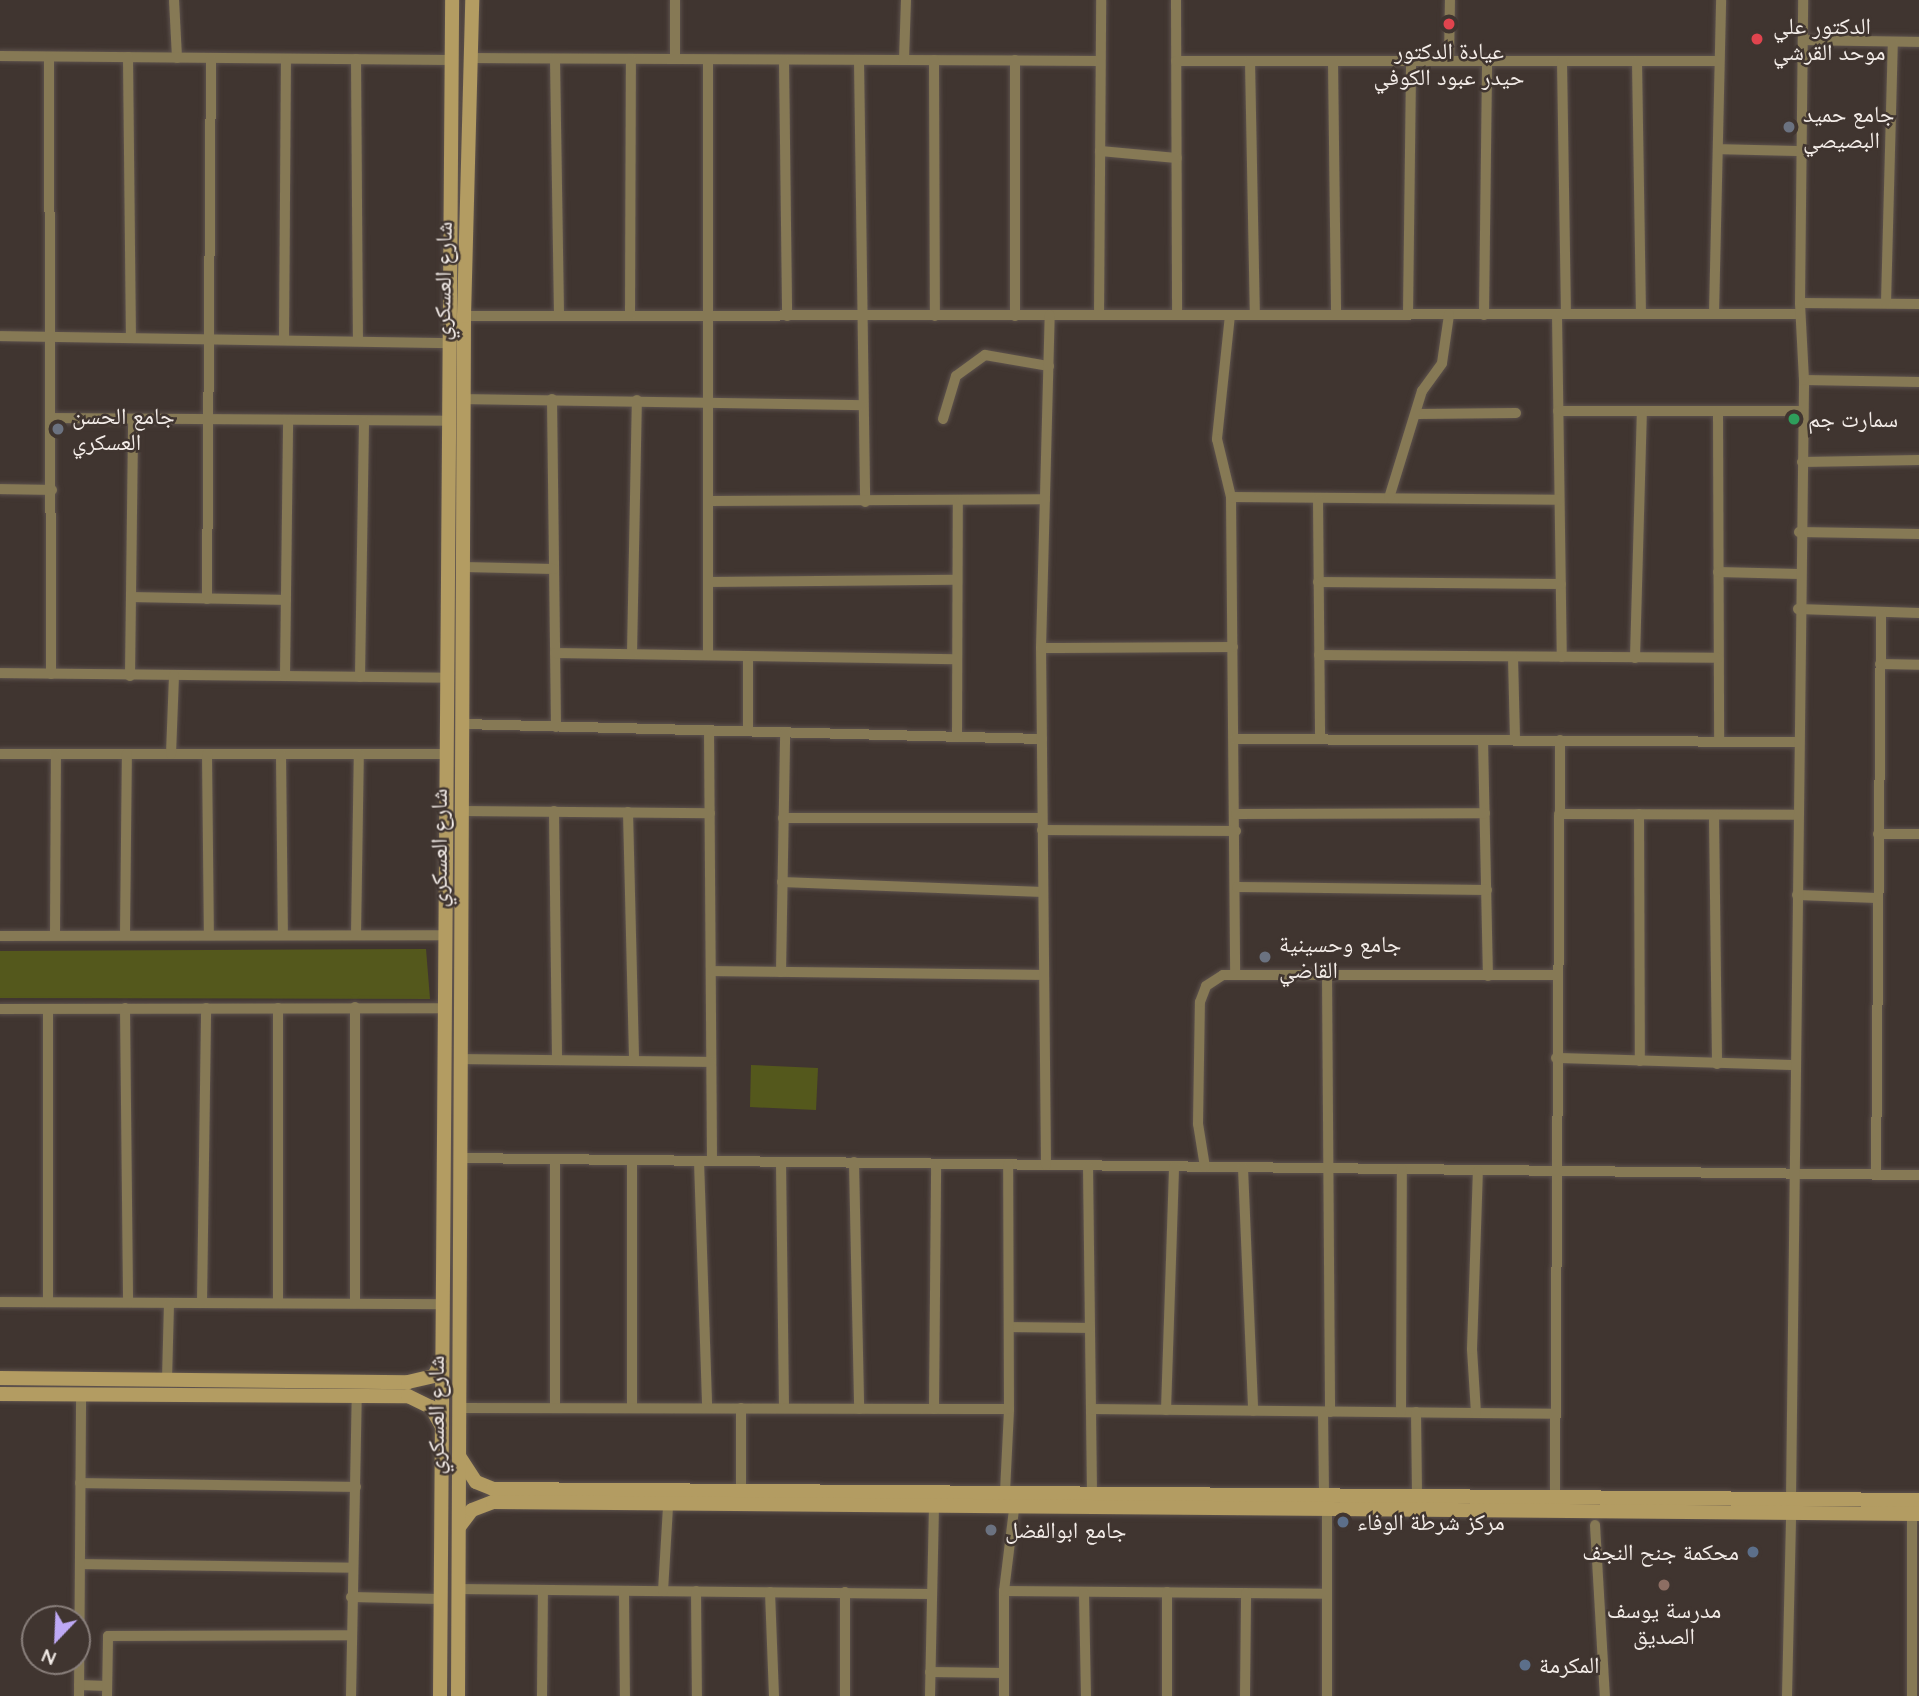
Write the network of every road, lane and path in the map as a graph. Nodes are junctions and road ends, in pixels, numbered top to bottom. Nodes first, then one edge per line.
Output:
1 (174, 0) edge
2 (452, 0) edge
3 (472, 0) edge
4 (675, 0) edge
5 (906, 0) edge
6 (1101, 0) edge
7 (1176, 0) edge
8 (1450, 0) edge
9 (1721, 0) edge
10 (1803, 0) edge
11 (1803, 40) junction
12 (1893, 42) junction
13 (1919, 42) edge
14 (0, 56) edge
15 (49, 57) junction
16 (128, 57) junction
17 (177, 58) junction
18 (211, 58) junction
19 (286, 58) junction
20 (470, 58) junction
21 (356, 59) junction
22 (555, 59) junction
23 (451, 60) junction
24 (631, 60) junction
25 (675, 60) junction
26 (708, 60) junction
27 (784, 60) junction
28 (859, 60) junction
29 (904, 60) junction
30 (934, 60) junction
31 (1015, 60) junction
32 (1100, 61) junction
33 (1176, 61) junction
34 (1250, 61) junction
35 (1333, 61) junction
36 (1411, 61) junction
37 (1449, 61) junction
38 (1488, 61) junction
39 (1562, 61) junction
40 (1637, 61) junction
41 (1719, 61) junction
42 (1718, 149) junction
43 (1100, 151) junction
44 (1802, 151) junction
45 (1177, 158) junction
46 (1886, 303) junction
47 (1919, 303) edge
48 (1800, 308) junction
49 (1484, 314) junction
50 (1561, 314) junction
51 (1641, 314) junction
52 (1714, 314) junction
53 (711, 315) junction
54 (1050, 315) junction
55 (1099, 315) junction
56 (1177, 315) junction
57 (1230, 315) junction
58 (1255, 315) junction
59 (1336, 315) junction
60 (1408, 315) junction
61 (1449, 315) junction
62 (464, 316) junction
63 (559, 316) junction
64 (630, 316) junction
65 (787, 316) junction
66 (859, 316) junction
67 (935, 316) junction
68 (1016, 316) junction
69 (0, 336) edge
70 (52, 337) junction
71 (131, 338) junction
72 (207, 339) junction
73 (284, 340) junction
74 (358, 341) junction
75 (449, 343) junction
76 (1049, 366) junction
77 (1804, 380) junction
78 (1919, 382) edge
79 (464, 399) junction
80 (552, 399) junction
81 (637, 400) junction
82 (710, 400) junction
83 (862, 405) junction
84 (1558, 411) junction
85 (1802, 411) junction
86 (1642, 412) junction
87 (1718, 412) junction
88 (1516, 413) dead end
89 (1418, 414) junction
90 (52, 418) junction
91 (943, 419) dead end
92 (133, 421) junction
93 (208, 421) junction
94 (363, 421) junction
95 (449, 421) junction
96 (288, 422) junction
97 (1919, 460) edge
98 (1802, 462) junction
99 (0, 489) edge
100 (52, 490) junction
101 (1231, 497) junction
102 (1389, 498) junction
103 (1045, 499) junction
104 (1318, 499) junction
105 (1559, 500) junction
106 (709, 501) junction
107 (865, 502) junction
108 (958, 502) junction
109 (1799, 532) junction
110 (1919, 534) edge
111 (463, 567) junction
112 (554, 569) junction
113 (1718, 572) junction
114 (1799, 574) junction
115 (954, 579) junction
116 (708, 582) junction
117 (1318, 582) junction
118 (1560, 584) junction
119 (447, 589) junction
120 (463, 591) junction
121 (134, 597) junction
122 (207, 599) junction
123 (286, 600) junction
124 (1798, 609) junction
125 (1881, 613) junction
126 (1919, 613) edge
127 (447, 616) junction
128 (463, 616) junction
129 (1233, 647) junction
130 (1041, 648) junction
131 (555, 653) junction
132 (632, 654) junction
133 (708, 655) junction
134 (748, 656) junction
135 (1319, 656) junction
136 (1513, 657) junction
137 (1562, 657) junction
138 (1636, 658) junction
139 (1718, 658) junction
140 (956, 659) junction
141 (1880, 664) junction
142 (1919, 665) edge
143 (0, 673) edge
144 (51, 674) junction
145 (174, 675) junction
146 (130, 676) junction
147 (285, 676) junction
148 (360, 677) junction
149 (447, 678) junction
150 (462, 724) junction
151 (556, 727) junction
152 (709, 730) junction
153 (748, 731) junction
154 (785, 732) junction
155 (957, 737) junction
156 (1042, 739) junction
157 (1235, 739) junction
158 (1320, 739) junction
159 (1483, 740) junction
160 (1515, 740) junction
161 (1560, 740) junction
162 (1719, 741) junction
163 (1798, 742) junction
164 (0, 754) edge
165 (56, 754) junction
166 (127, 754) junction
167 (171, 754) junction
168 (207, 754) junction
169 (281, 754) junction
170 (359, 754) junction
171 (446, 754) junction
172 (462, 811) junction
173 (554, 811) junction
174 (628, 812) junction
175 (710, 813) junction
176 (1485, 813) junction
177 (1236, 814) junction
178 (1559, 814) junction
179 (1639, 814) junction
180 (1714, 814) junction
181 (1797, 815) junction
182 (783, 818) junction
183 (1042, 818) junction
184 (1042, 830) junction
185 (1236, 831) junction
186 (1878, 834) junction
187 (1919, 834) edge
188 (782, 882) junction
189 (1237, 887) junction
190 (1487, 890) junction
191 (1043, 892) junction
192 (1797, 895) junction
193 (1878, 898) junction
194 (55, 935) junction
195 (125, 935) junction
196 (209, 935) junction
197 (283, 935) junction
198 (356, 935) junction
199 (445, 935) junction
200 (0, 936) edge
201 (711, 971) junction
202 (781, 972) junction
203 (1235, 972) junction
204 (1327, 974) junction
205 (1043, 975) junction
206 (1557, 975) junction
207 (1488, 976) junction
208 (355, 1007) junction
209 (125, 1008) junction
210 (206, 1008) junction
211 (278, 1008) junction
212 (445, 1008) junction
213 (0, 1009) edge
214 (48, 1009) junction
215 (1556, 1058) junction
216 (461, 1059) junction
217 (557, 1060) junction
218 (634, 1061) junction
219 (1640, 1061) junction
220 (711, 1062) junction
221 (1717, 1064) junction
222 (1795, 1065) junction
223 (460, 1158) junction
224 (555, 1159) junction
225 (632, 1160) junction
226 (699, 1161) junction
227 (712, 1161) junction
228 (782, 1162) junction
229 (854, 1163) junction
230 (936, 1164) junction
231 (1008, 1164) junction
232 (1046, 1165) junction
233 (1088, 1166) junction
234 (1174, 1167) junction
235 (1205, 1167) junction
236 (1243, 1168) junction
237 (1327, 1168) junction
238 (1558, 1168) junction
239 (1402, 1169) junction
240 (1478, 1171) junction
241 (1796, 1174) junction
242 (1876, 1175) junction
243 (1919, 1175) edge
244 (444, 1209) junction
245 (460, 1211) junction
246 (443, 1241) junction
247 (460, 1243) junction
248 (0, 1302) edge
249 (48, 1302) junction
250 (128, 1303) junction
251 (169, 1303) junction
252 (202, 1303) junction
253 (278, 1303) junction
254 (355, 1303) junction
255 (443, 1304) junction
256 (1009, 1327) junction
257 (1090, 1328) junction
258 (443, 1356) junction
259 (0, 1378) edge
260 (167, 1380) junction
261 (408, 1389) junction
262 (0, 1394) edge
263 (81, 1394) junction
264 (357, 1395) junction
265 (459, 1408) junction
266 (555, 1408) junction
267 (632, 1408) junction
268 (707, 1408) junction
269 (741, 1408) junction
270 (784, 1408) junction
271 (859, 1409) junction
272 (934, 1409) junction
273 (1009, 1409) junction
274 (1091, 1409) junction
275 (1166, 1410) junction
276 (1253, 1411) junction
277 (1326, 1412) junction
278 (1401, 1412) junction
279 (1416, 1412) junction
280 (1476, 1413) junction
281 (1556, 1414) junction
282 (444, 1430) junction
283 (459, 1455) junction
284 (80, 1483) junction
285 (356, 1487) junction
286 (741, 1492) junction
287 (1005, 1492) junction
288 (1092, 1493) junction
289 (1177, 1493) junction
290 (1210, 1494) junction
291 (1324, 1494) junction
292 (1417, 1495) junction
293 (1555, 1496) junction
294 (1791, 1499) junction
295 (1919, 1500) edge
296 (1605, 1504) junction
297 (668, 1506) junction
298 (934, 1508) junction
299 (1014, 1509) junction
300 (1327, 1509) junction
301 (1173, 1511) junction
302 (1210, 1511) junction
303 (1791, 1514) junction
304 (1915, 1514) edge
305 (1595, 1525) dead end
306 (458, 1529) junction
307 (80, 1564) junction
308 (351, 1568) junction
309 (458, 1589) junction
310 (543, 1590) junction
311 (624, 1591) junction
312 (663, 1591) junction
313 (696, 1591) junction
314 (1004, 1591) junction
315 (770, 1592) junction
316 (845, 1592) junction
317 (1167, 1592) junction
318 (1084, 1593) junction
319 (1246, 1593) junction
320 (932, 1594) junction
321 (1327, 1594) junction
322 (1916, 1595) edge
323 (351, 1597) junction
324 (440, 1599) junction
325 (352, 1635) junction
326 (930, 1672) junction
327 (1004, 1673) junction
328 (79, 1691) edge
329 (107, 1691) edge
330 (351, 1696) edge
331 (441, 1696) edge
332 (458, 1696) edge
333 (542, 1696) edge
334 (625, 1696) edge
335 (696, 1696) edge
336 (774, 1696) edge
337 (845, 1696) edge
338 (930, 1696) edge
339 (1004, 1696) edge
340 (1086, 1696) edge
341 (1167, 1696) edge
342 (1245, 1696) edge
343 (1327, 1696) edge
344 (1605, 1696) edge
345 (1787, 1696) edge
346 (1912, 1696) edge

1 - 17 street
2 - 23 street, شارع العسكري
3 - 20 street, شارع العسكري
4 - 25 street
5 - 29 street
6 - 32 street
7 - 33 street
8 - 37 street
9 - 41 street
10 - 11 street
11 - 12 street
11 - 44 street
12 - 13 street
12 - 46 street
14 - 15 street
15 - 16 street
15 - 70 street
16 - 17 street
16 - 71 street
17 - 18 street
18 - 19 street
18 - 72 street
19 - 21 street
19 - 73 street
20 - 22 street
20 - 62 street, شارع العسكري
21 - 23 street
21 - 74 street
22 - 24 street
22 - 63 street
23 - 75 street, شارع العسكري
24 - 25 street
24 - 64 street
25 - 26 street
26 - 27 street
26 - 53 street
27 - 28 street
27 - 65 street
28 - 29 street
28 - 66 street
29 - 30 street
30 - 31 street
30 - 67 street
31 - 32 street
31 - 68 street
32 - 43 street
33 - 34 street
33 - 45 street
34 - 35 street
34 - 58 street
35 - 36 street
35 - 59 street
36 - 37 street
36 - 60 street
37 - 38 street
38 - 39 street
38 - 49 street
39 - 40 street
39 - 50 street
40 - 41 street
40 - 51 street
41 - 42 street
42 - 44 street
42 - 52 street
43 - 45 street
43 - 55 street
44 - 48 street
45 - 56 street
46 - 47 street
46 - 48 street
48 - 52 street
48 - 77 street
49 - 50 street
49 - 61 street
50 - 51 street
50 - 84 street
51 - 52 street
53 - 64 street
53 - 65 street
53 - 82 street
54 - 55 street
54 - 68 street
54 - 76 street
55 - 56 street
56 - 57 street
57 - 58 street
57 - 101 street
58 - 59 street
59 - 60 street
60 - 61 street
61 - 89 street
62 - 63 street
62 - 79 street, شارع العسكري
63 - 64 street
65 - 66 street
66 - 67 street
66 - 83 street
67 - 68 street
69 - 70 street
70 - 71 street
70 - 90 street
71 - 72 street
72 - 73 street
72 - 93 street
73 - 74 street
74 - 75 street
75 - 95 street, شارع العسكري
76 - 91 street
76 - 103 street
77 - 78 street
77 - 85 street
79 - 80 street
79 - 111 street, شارع العسكري
80 - 81 street
80 - 112 street
81 - 82 street
81 - 132 street
82 - 83 street
82 - 106 street
83 - 107 street
84 - 86 street
84 - 105 street
85 - 87 street
85 - 98 street
86 - 87 street
86 - 138 street
87 - 113 street
88 - 89 street
89 - 102 street
90 - 92 street
90 - 100 street
92 - 93 street
92 - 121 street
93 - 96 street
93 - 122 street
94 - 95 street
94 - 96 street
94 - 148 street
95 - 119 street, شارع العسكري
96 - 123 street
97 - 98 street
98 - 109 street
99 - 100 street
100 - 144 street
101 - 104 street
101 - 129 street
102 - 104 street
102 - 105 street
103 - 108 street
103 - 130 street
104 - 117 street
105 - 118 street
106 - 107 street
106 - 116 street
107 - 108 street
108 - 115 street
109 - 110 street
109 - 114 street
111 - 112 street
111 - 120 street, شارع العسكري
112 - 131 street
113 - 114 street
113 - 139 street
114 - 124 street
115 - 116 street
115 - 140 street
116 - 133 street
117 - 118 street
117 - 135 street
118 - 137 street
119 - 120 street
119 - 127 street, شارع العسكري
120 - 128 street, شارع العسكري
121 - 122 street
121 - 146 street
122 - 123 street
123 - 147 street
124 - 125 street
124 - 163 street
125 - 126 street
125 - 141 street
127 - 128 street
127 - 149 street, شارع العسكري
128 - 150 street, شارع العسكري
129 - 130 street
129 - 157 street
130 - 156 street
131 - 132 street
131 - 151 street
132 - 133 street
133 - 134 street
134 - 140 street
134 - 153 street
135 - 136 street
135 - 158 street
136 - 137 street
136 - 160 street
137 - 138 street
138 - 139 street
139 - 162 street
140 - 155 street
141 - 142 street
141 - 186 street
143 - 144 street
144 - 146 street
145 - 146 street
145 - 147 street
145 - 167 street
147 - 148 street
148 - 149 street
149 - 171 street, شارع العسكري
150 - 151 street
150 - 172 street, شارع العسكري
151 - 152 street
152 - 153 street
152 - 175 street
153 - 154 street
154 - 155 street
154 - 182 street
155 - 156 street
156 - 183 street
157 - 158 street
157 - 177 street
158 - 159 street
159 - 160 street
159 - 176 street
160 - 161 street
161 - 162 street
161 - 178 street
162 - 163 street
163 - 181 street
164 - 165 street
165 - 166 street
165 - 194 street
166 - 167 street
166 - 195 street
167 - 168 street
168 - 169 street
168 - 196 street
169 - 170 street
169 - 197 street
170 - 171 street
170 - 198 street
171 - 199 street, شارع العسكري
172 - 173 street
172 - 216 street, شارع العسكري
173 - 174 street
173 - 217 street
174 - 175 street
174 - 218 street
175 - 201 street
176 - 177 street
176 - 190 street
177 - 185 street
178 - 179 street
178 - 206 street
179 - 180 street
179 - 219 street
180 - 181 street
180 - 221 street
181 - 192 street
182 - 183 street
182 - 188 street
183 - 184 street
184 - 185 street
184 - 191 street
185 - 189 street
186 - 187 street
186 - 193 street
188 - 191 street
188 - 202 street
189 - 190 street
189 - 203 street
190 - 207 street
191 - 205 street
192 - 193 street
192 - 222 street
193 - 242 street
194 - 195 street
194 - 200 street
195 - 196 street
196 - 197 street
197 - 198 street
198 - 199 street
199 - 212 street, شارع العسكري
201 - 202 street
201 - 220 street
202 - 205 street
203 - 204 street
203 - 235 street
204 - 207 street
204 - 237 street
205 - 232 street
206 - 207 street
206 - 215 street
208 - 211 street
208 - 212 street
208 - 254 street
209 - 210 street
209 - 214 street
209 - 250 street
210 - 211 street
210 - 252 street
211 - 253 street
212 - 244 street, شارع العسكري
213 - 214 street
214 - 249 street
215 - 219 street
215 - 238 street
216 - 217 street
216 - 223 street, شارع العسكري
217 - 218 street
218 - 220 street
219 - 221 street
220 - 227 street
221 - 222 street
222 - 241 street
223 - 224 street
223 - 245 street, شارع العسكري
224 - 225 street
224 - 266 street
225 - 226 street
225 - 267 street
226 - 227 street
226 - 268 street
227 - 228 street
228 - 229 street
228 - 270 street
229 - 230 street
229 - 271 street
230 - 231 street
230 - 272 street
231 - 232 street
231 - 256 street
232 - 233 street
233 - 234 street
233 - 257 street
234 - 235 street
234 - 275 street
235 - 236 street
236 - 237 street
236 - 276 street
237 - 239 street
237 - 277 street
238 - 240 street
238 - 241 street
238 - 281 street
239 - 240 street
239 - 278 street
240 - 280 street
241 - 242 street
241 - 294 street
242 - 243 street
244 - 245 street
244 - 246 street, شارع العسكري
245 - 247 street, شارع العسكري
246 - 247 street
246 - 255 street, شارع العسكري
247 - 265 street, شارع العسكري
248 - 249 street
249 - 250 street
250 - 251 street
251 - 252 street
251 - 260 street
252 - 253 street
253 - 254 street
254 - 255 street
255 - 258 street, شارع العسكري
256 - 257 street
256 - 273 street
257 - 274 street
258 - 261 street
258 - 282 street, شارع العسكري
259 - 260 street
260 - 261 street
261 - 264 street
261 - 282 street
262 - 263 street
263 - 264 street
263 - 284 street
264 - 285 street
265 - 266 street
265 - 283 street, شارع العسكري
266 - 267 street
267 - 268 street
268 - 269 street
269 - 270 street
269 - 286 street
270 - 271 street
271 - 272 street
272 - 273 street
273 - 287 street
274 - 275 street
274 - 288 street
275 - 276 street
276 - 277 street
277 - 278 street
277 - 291 street
278 - 279 street
279 - 280 street
279 - 292 street
280 - 281 street
281 - 293 street
282 - 324 street, شارع العسكري
283 - 286 street
283 - 306 street, شارع العسكري
284 - 285 street
284 - 307 street
285 - 308 street
286 - 287 street
287 - 288 street
288 - 289 street
289 - 290 street
289 - 301 street
290 - 291 street
290 - 302 street
291 - 292 street
292 - 293 street
293 - 296 street
294 - 295 street
294 - 296 street
296 - 300 street
296 - 303 street
297 - 298 street
297 - 306 street
297 - 312 street
298 - 299 street
298 - 320 street
299 - 301 street
299 - 314 street
300 - 302 street
300 - 321 street
301 - 302 street
303 - 304 street
303 - 345 street
304 - 322 street
305 - 344 street
306 - 309 street, شارع العسكري
307 - 308 street
307 - 328 street
308 - 323 street
309 - 310 street
309 - 332 street, شارع العسكري
310 - 311 street
310 - 333 street
311 - 312 street
311 - 334 street
312 - 313 street
313 - 315 street
313 - 335 street
314 - 318 street
314 - 327 street
315 - 316 street
315 - 336 street
316 - 320 street
316 - 337 street
317 - 318 street
317 - 319 street
317 - 341 street
318 - 340 street
319 - 321 street
319 - 342 street
320 - 326 street
321 - 343 street
322 - 346 street
323 - 324 street
323 - 325 street
324 - 331 street, شارع العسكري
325 - 329 street
325 - 330 street
326 - 327 street
326 - 338 street
327 - 339 street
328 - 329 street

